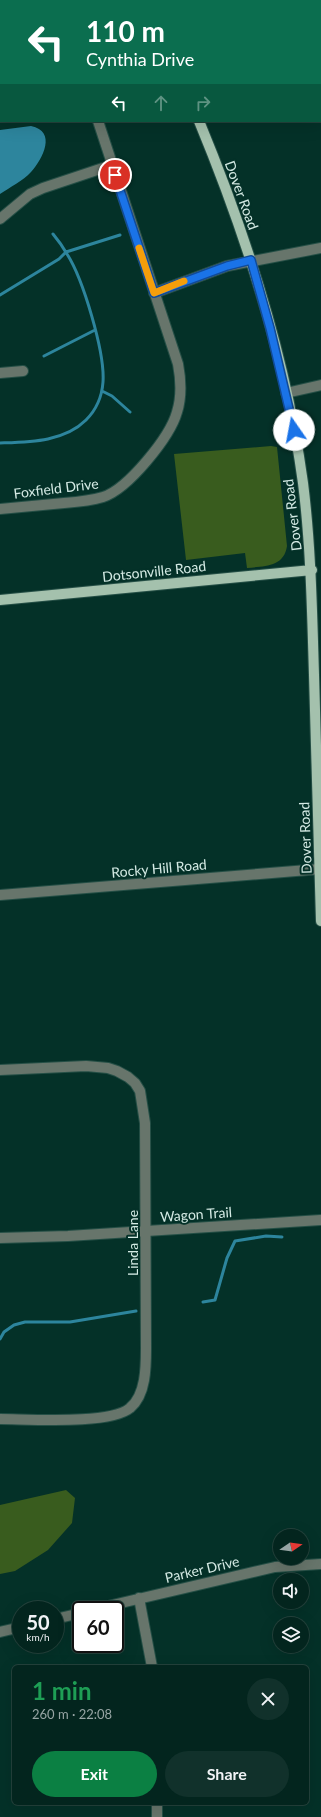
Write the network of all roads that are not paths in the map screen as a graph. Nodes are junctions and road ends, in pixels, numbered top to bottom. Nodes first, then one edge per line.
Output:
1 (98, 122) edge
2 (199, 122) edge
3 (112, 165) junction
4 (0, 219) edge
5 (321, 248) edge
6 (251, 260) junction
7 (154, 293) junction
8 (23, 371) dead end
9 (0, 373) edge
10 (321, 385) edge
11 (286, 393) junction
12 (0, 509) edge
13 (312, 570) junction
14 (0, 600) edge
15 (317, 654) edge
16 (320, 869) junction
17 (0, 895) edge
18 (321, 921) edge
19 (0, 1070) edge
20 (321, 1220) edge
21 (146, 1231) junction
22 (0, 1238) edge
23 (0, 1419) edge
24 (321, 1564) edge
25 (139, 1598) junction
26 (124, 1602) edge
27 (12, 1629) edge
28 (0, 1632) edge
29 (152, 1665) edge
30 (157, 1805) edge
31 (157, 1817) edge

1 - 3 street, Foxfield Drive
2 - 6 main road, Dover Road
3 - 4 street
3 - 7 street, Foxfield Drive
5 - 6 street
6 - 7 street
6 - 11 main road, Dover Road
7 - 12 street, Foxfield Drive
8 - 9 street
10 - 11 street
11 - 13 main road, Dover Road
13 - 14 main road, Dotsonville Road
13 - 15 main road, Dover Road
15 - 16 main road, Dover Road
16 - 17 street, Rocky Hill Road
16 - 18 main road, Dover Road
19 - 21 street, Linda Lane
20 - 21 street, Wagon Trail
21 - 22 street, Wagon Trail
21 - 23 street, Linda Lane
24 - 25 street, Parker Drive
25 - 26 street, Parker Drive
25 - 29 street
27 - 28 street
30 - 31 street

